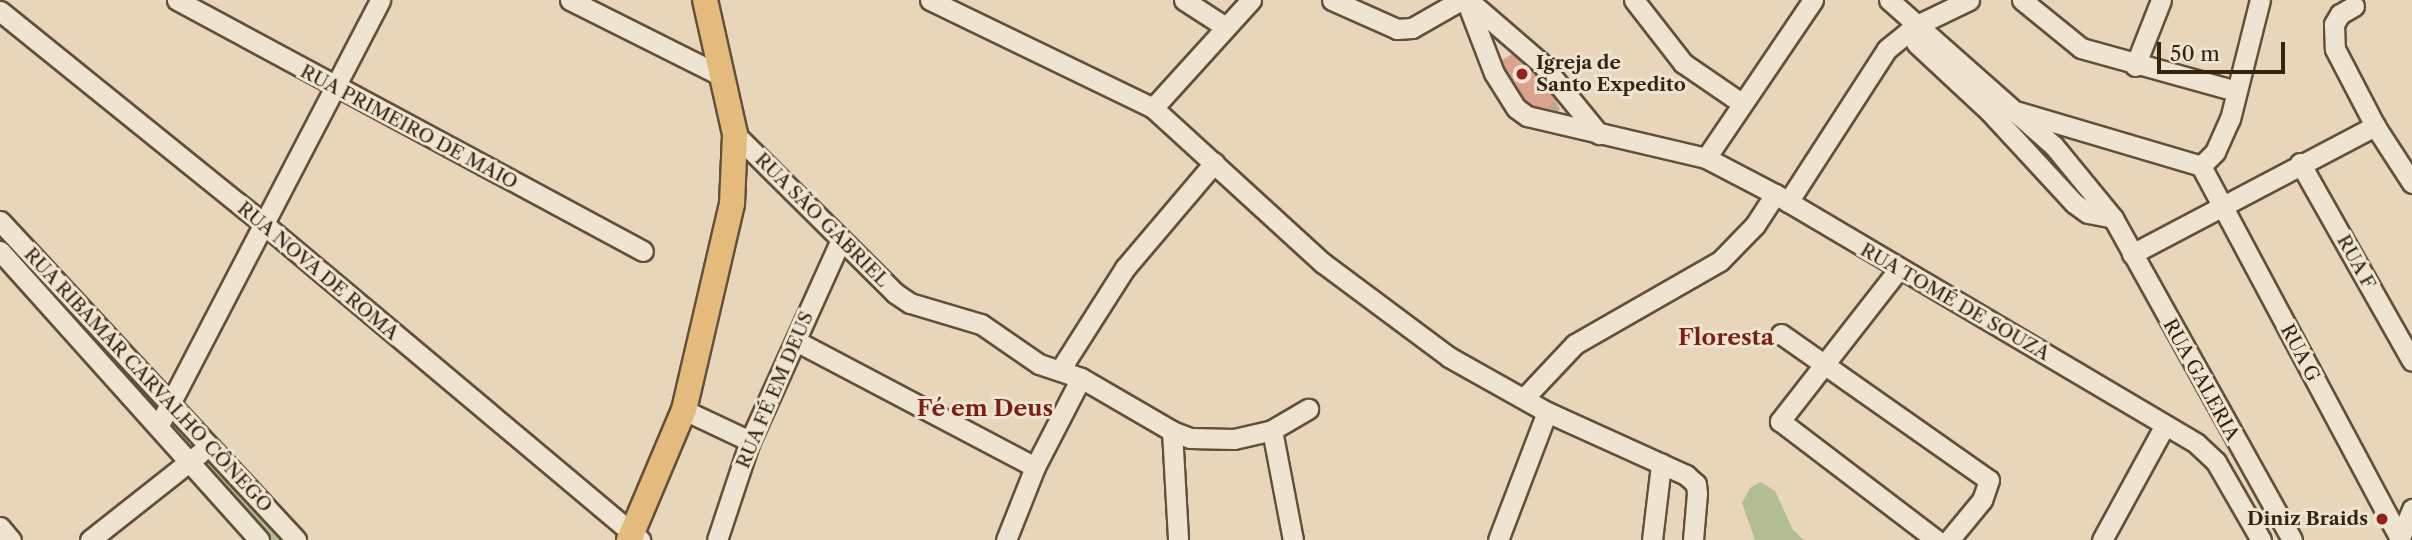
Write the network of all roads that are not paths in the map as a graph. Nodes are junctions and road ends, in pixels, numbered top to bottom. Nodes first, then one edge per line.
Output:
1 (177, 0) edge
2 (380, 0) edge
3 (570, 0) edge
4 (705, 0) edge
5 (1184, 0) edge
6 (1251, 0) edge
7 (1332, 0) edge
8 (1461, 0) edge
9 (1467, 0) edge
10 (1634, 0) edge
11 (1814, 0) edge
12 (1889, 0) edge
13 (1969, 0) edge
14 (2022, 0) edge
15 (2161, 0) edge
16 (2260, 0) edge
17 (937, 2) edge
18 (2353, 2) edge
19 (0, 11) edge
20 (1224, 26) junction
21 (1910, 29) junction
22 (2135, 66) junction
23 (724, 77) junction
24 (334, 87) junction
25 (2236, 91) junction
26 (1740, 102) junction
27 (1153, 108) junction
28 (2015, 110) junction
29 (2375, 127) junction
30 (735, 134) junction
31 (1598, 134) junction
32 (1706, 158) junction
33 (1214, 163) junction
34 (2300, 163) junction
35 (2202, 166) junction
36 (2412, 183) edge
37 (1782, 198) junction
38 (2220, 206) junction
39 (2113, 218) junction
40 (0, 220) edge
41 (265, 225) junction
42 (840, 242) junction
43 (0, 251) edge
44 (643, 251) dead end
45 (2133, 254) junction
46 (1898, 270) junction
47 (1781, 334) dead end
48 (796, 341) junction
49 (2412, 361) edge
50 (1824, 362) junction
51 (1060, 369) junction
52 (1081, 378) junction
53 (1525, 397) junction
54 (172, 404) junction
55 (1308, 409) dead end
56 (684, 410) junction
57 (1547, 412) junction
58 (159, 425) junction
59 (2165, 425) junction
60 (1272, 430) junction
61 (1172, 431) junction
62 (750, 442) junction
63 (209, 446) junction
64 (191, 461) junction
65 (1661, 464) junction
66 (1035, 467) junction
67 (2412, 509) edge
68 (0, 527) edge
69 (633, 539) edge
70 (11, 540) edge
71 (90, 540) edge
72 (259, 540) edge
73 (296, 540) edge
74 (717, 540) edge
75 (1006, 540) edge
76 (1178, 540) edge
77 (1293, 540) edge
78 (1498, 540) edge
79 (1652, 540) edge
80 (1693, 540) edge
81 (1936, 540) edge
82 (1950, 540) edge
83 (2102, 540) edge
84 (2262, 540) edge
85 (2292, 540) edge
86 (2400, 540) edge

1 - 24 street, RUA PRIMEIRO DE MAIO
2 - 24 street
3 - 23 street
4 - 23 main road
5 - 20 street
6 - 20 street
7 - 8 street
9 - 31 street, RUA TOMÉ DE SOUZA
9 - 31 street, RUA TOMÉ DE SOUZA
10 - 26 street
11 - 26 street
12 - 21 street, RUA GALERIA
13 - 21 street
14 - 22 street
15 - 22 street
16 - 25 street
17 - 27 street
18 - 29 street
19 - 41 street, RUA NOVA DE ROMA
20 - 27 street
21 - 28 street, RUA GALERIA
21 - 37 street
21 - 39 street, RUA GALERIA
22 - 25 street
23 - 30 main road
24 - 41 street
24 - 44 street, RUA PRIMEIRO DE MAIO
25 - 35 street
26 - 32 street
27 - 33 street
28 - 35 street
28 - 39 street, RUA GALERIA
29 - 34 street
29 - 36 street
30 - 42 street, RUA SÃO GABRIEL
30 - 56 main road
31 - 32 street, RUA TOMÉ DE SOUZA
32 - 37 street, RUA TOMÉ DE SOUZA
33 - 51 street
33 - 53 street
34 - 38 street
34 - 49 street, RUA F
35 - 38 street, RUA G
37 - 46 street, RUA TOMÉ DE SOUZA
37 - 53 street
38 - 45 street
38 - 86 street, RUA G
39 - 45 street, RUA GALERIA
40 - 54 street, RUA RIBAMAR CARVALHO CÔNEGO
41 - 54 street
41 - 69 street, RUA NOVA DE ROMA
42 - 48 street, RUA FÉ EM DEUS
42 - 51 street, RUA SÃO GABRIEL
43 - 58 street, RUA RIBAMAR CARVALHO CÔNEGO
45 - 85 street, RUA GALERIA
46 - 50 street
46 - 59 street, RUA TOMÉ DE SOUZA
47 - 50 street
48 - 62 street, RUA FÉ EM DEUS
48 - 66 street
50 - 81 street
50 - 82 street
51 - 52 street, RUA SÃO GABRIEL
52 - 61 street, RUA SÃO GABRIEL
52 - 66 street
53 - 57 street
54 - 58 street
54 - 63 street, RUA RIBAMAR CARVALHO CÔNEGO
55 - 60 street, RUA SÃO GABRIEL
56 - 62 street
56 - 69 main road
57 - 65 street
57 - 78 street
58 - 64 street, RUA RIBAMAR CARVALHO CÔNEGO
59 - 83 street
59 - 84 street, RUA TOMÉ DE SOUZA
60 - 61 street, RUA SÃO GABRIEL
60 - 77 street
61 - 76 street
62 - 74 street, RUA FÉ EM DEUS
63 - 64 street
63 - 73 street, RUA RIBAMAR CARVALHO CÔNEGO
64 - 71 street
64 - 72 street, RUA RIBAMAR CARVALHO CÔNEGO
65 - 79 street
65 - 80 street
66 - 75 street
67 - 86 street
68 - 70 street

